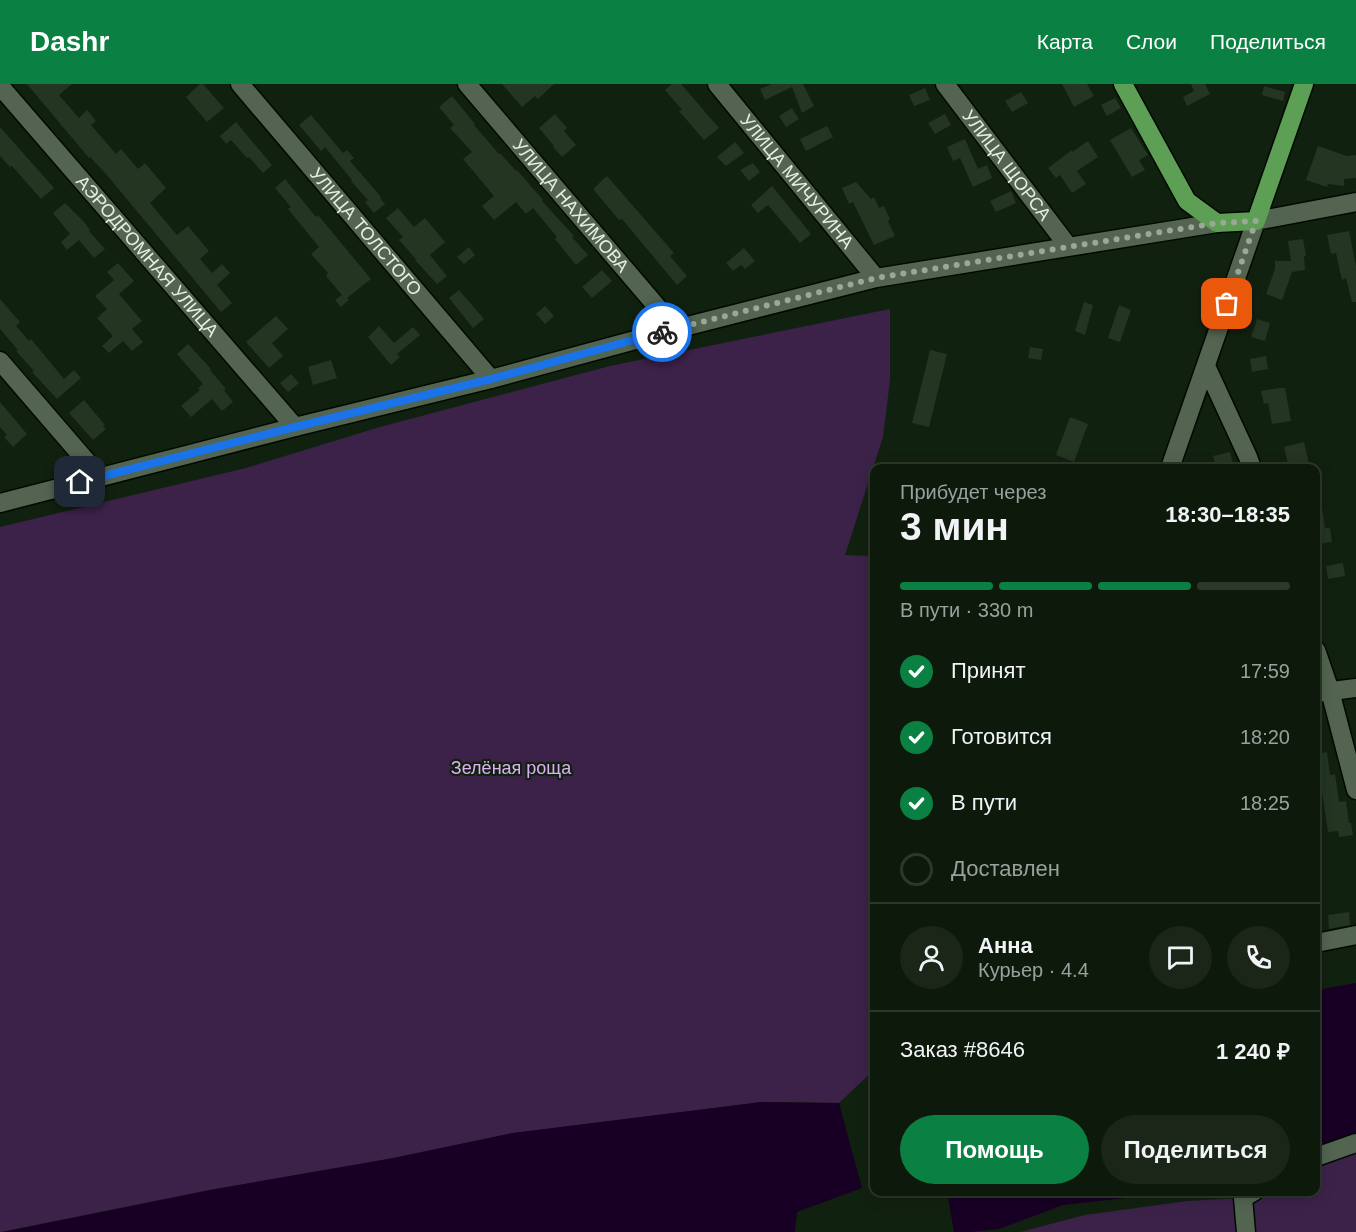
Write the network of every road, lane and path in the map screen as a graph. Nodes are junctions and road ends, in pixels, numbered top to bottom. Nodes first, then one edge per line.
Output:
1 (240, 84) edge
2 (467, 84) edge
3 (717, 84) edge
4 (945, 84) edge
5 (1123, 84) edge
6 (1304, 84) edge
7 (0, 86) edge
8 (1356, 202) edge
9 (1256, 221) junction
10 (1217, 223) junction
11 (1068, 246) junction
12 (876, 278) junction
13 (676, 329) junction
14 (0, 361) edge
15 (1206, 366) junction
16 (491, 379) junction
17 (295, 427) junction
18 (1171, 464) edge
19 (1250, 464) edge
20 (100, 477) junction
21 (0, 502) edge
22 (1320, 674) edge
23 (1356, 688) edge
24 (1323, 692) edge
25 (1356, 790) edge
26 (1356, 935) edge
27 (1320, 942) edge
28 (1356, 1143) edge
29 (1320, 1156) edge
30 (1249, 1196) edge
31 (1246, 1232) edge

1 - 16 street, УЛИЦА ТОЛСТОГО
2 - 13 street, УЛИЦА НАХИМОВА
3 - 12 street, УЛИЦА МИЧУРИНА
4 - 11 street, УЛИЦА ЩОРСА
5 - 10 main road
6 - 9 main road
7 - 17 street, АЭРОДРОМНАЯ УЛИЦА
8 - 9 street
9 - 10 main road
9 - 15 street
10 - 11 street
11 - 12 street
12 - 13 street
13 - 16 street
14 - 20 street
15 - 18 street
15 - 19 street
16 - 17 street
17 - 20 street
20 - 21 street
22 - 24 street
23 - 24 street
24 - 25 street
26 - 27 street
28 - 29 street
30 - 31 street

